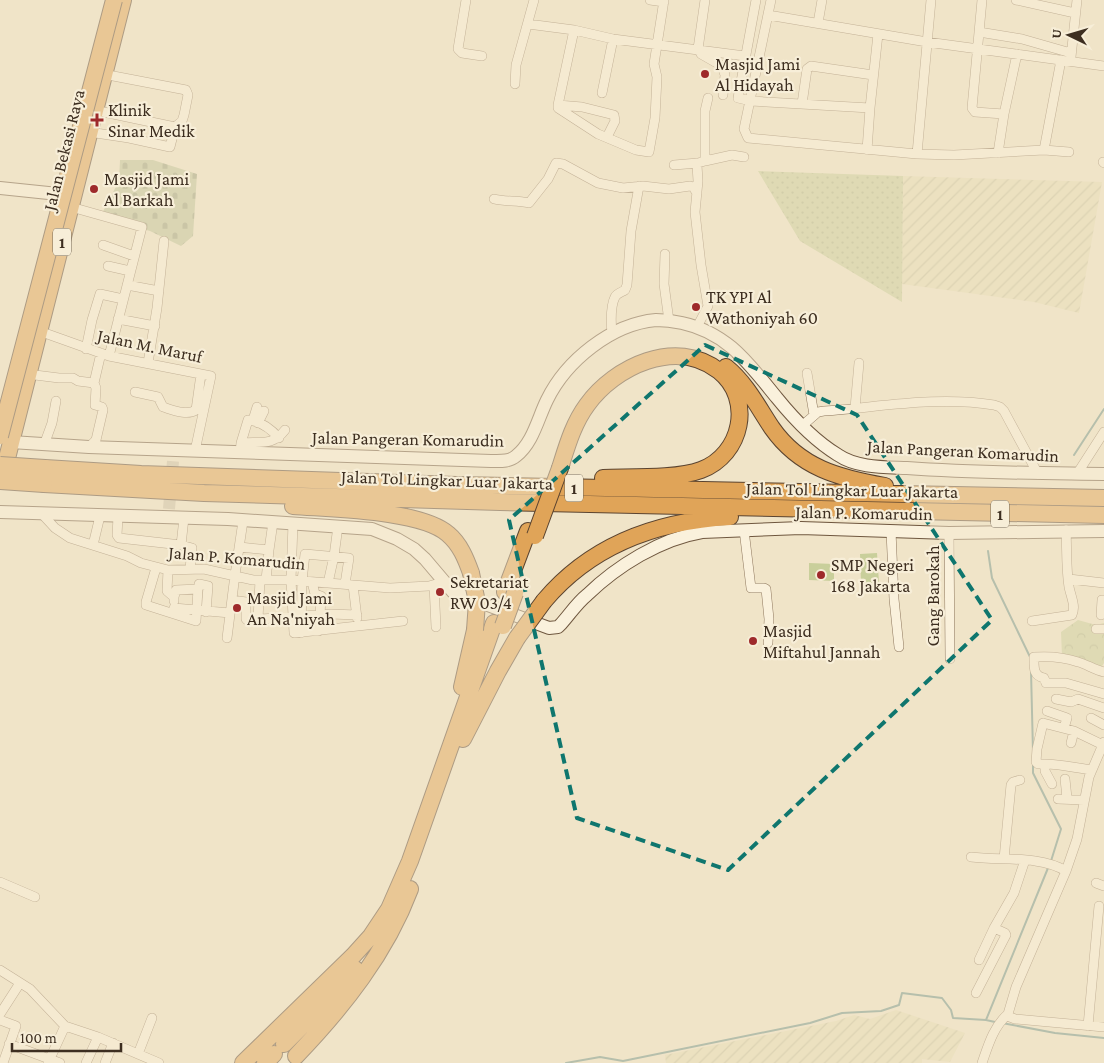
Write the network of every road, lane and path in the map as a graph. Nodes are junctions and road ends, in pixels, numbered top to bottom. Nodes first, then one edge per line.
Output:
1 (109, 0) edge
2 (114, 0) edge
3 (123, 0) edge
4 (466, 0) edge
5 (534, 0) edge
6 (650, 0) edge
7 (705, 0) edge
8 (756, 0) edge
9 (771, 0) edge
10 (822, 0) edge
11 (921, 0) edge
12 (982, 0) edge
13 (1016, 0) edge
14 (1077, 0) edge
15 (664, 1) edge
16 (931, 1) edge
17 (1075, 13) junction
18 (768, 15) junction
19 (818, 23) junction
20 (528, 24) junction
21 (574, 30) junction
22 (979, 32) junction
23 (878, 34) junction
24 (613, 39) junction
25 (105, 40) junction
26 (928, 42) junction
27 (658, 45) junction
28 (976, 48) junction
29 (698, 50) junction
30 (1017, 54) junction
31 (482, 56) dead end
32 (745, 56) junction
33 (1067, 58) junction
34 (1104, 66) edge
35 (103, 74) junction
36 (873, 75) junction
37 (515, 84) dead end
38 (602, 93) dead end
39 (723, 95) dead end
40 (708, 98) dead end
41 (751, 101) junction
42 (802, 104) junction
43 (558, 105) junction
44 (870, 108) junction
45 (94, 110) junction
46 (1004, 114) junction
47 (175, 128) junction
48 (607, 137) junction
49 (82, 140) junction
50 (868, 150) junction
51 (1044, 150) junction
52 (1069, 152) dead end
53 (998, 153) junction
54 (917, 154) junction
55 (744, 157) dead end
56 (702, 162) junction
57 (674, 165) dead end
58 (639, 186) junction
59 (0, 188) edge
60 (697, 193) junction
61 (58, 194) junction
62 (494, 199) dead end
63 (71, 207) junction
64 (164, 241) dead end
65 (103, 246) dead end
66 (666, 254) dead end
67 (134, 256) junction
68 (108, 266) dead end
69 (130, 272) junction
70 (127, 285) junction
71 (158, 291) junction
72 (123, 299) junction
73 (118, 319) junction
74 (669, 321) junction
75 (155, 326) junction
76 (698, 327) junction
77 (38, 331) junction
78 (612, 334) junction
79 (86, 349) junction
80 (105, 354) junction
81 (148, 363) junction
82 (859, 363) dead end
83 (807, 373) dead end
84 (28, 374) junction
85 (200, 374) junction
86 (94, 383) junction
87 (135, 392) dead end
88 (56, 401) dead end
89 (855, 408) junction
90 (261, 409) dead end
91 (814, 415) junction
92 (5, 420) edge
93 (258, 422) junction
94 (803, 425) junction
95 (1104, 432) edge
96 (4, 440) edge
97 (255, 442) junction
98 (44, 445) junction
99 (89, 447) junction
100 (240, 448) junction
101 (195, 451) junction
102 (0, 465) edge
103 (556, 466) junction
104 (1040, 474) junction
105 (1076, 474) junction
106 (1104, 474) edge
107 (0, 483) edge
108 (456, 485) junction
109 (204, 493) junction
110 (959, 494) junction
111 (1104, 498) edge
112 (862, 511) junction
113 (0, 512) edge
114 (42, 514) junction
115 (1104, 515) edge
116 (100, 516) junction
117 (118, 517) junction
118 (184, 518) junction
119 (243, 520) junction
120 (273, 522) junction
121 (293, 523) junction
122 (338, 526) junction
123 (744, 530) junction
124 (1066, 530) junction
125 (1104, 531) edge
126 (891, 532) junction
127 (949, 532) junction
128 (132, 541) junction
129 (181, 544) junction
130 (93, 545) junction
131 (240, 547) junction
132 (269, 550) junction
133 (127, 556) junction
134 (334, 556) junction
135 (156, 568) junction
136 (194, 569) junction
137 (168, 570) junction
138 (235, 575) junction
139 (1069, 579) junction
140 (263, 580) junction
141 (291, 580) junction
142 (307, 581) junction
143 (328, 583) junction
144 (1104, 583) edge
145 (349, 584) junction
146 (439, 584) junction
147 (199, 586) junction
148 (174, 597) junction
149 (232, 600) junction
150 (1103, 600) edge
151 (173, 611) junction
152 (202, 611) junction
153 (230, 613) junction
154 (1102, 613) edge
155 (331, 614) junction
156 (357, 614) junction
157 (297, 616) junction
158 (319, 616) junction
159 (258, 618) junction
160 (403, 621) dead end
161 (1032, 621) dead end
162 (499, 624) junction
163 (357, 626) junction
164 (436, 627) dead end
165 (331, 630) junction
166 (319, 631) junction
167 (227, 638) dead end
168 (768, 643) dead end
169 (899, 647) dead end
170 (950, 659) dead end
171 (1104, 672) edge
172 (1104, 694) edge
173 (1056, 699) dead end
174 (1104, 708) edge
175 (1046, 711) dead end
176 (1091, 718) dead end
177 (1104, 725) edge
178 (1064, 728) junction
179 (1074, 731) junction
180 (463, 739) junction
181 (1071, 743) dead end
182 (1103, 744) edge
183 (1101, 758) edge
184 (1045, 764) junction
185 (1092, 770) junction
186 (440, 776) junction
187 (1065, 778) dead end
188 (1020, 780) dead end
189 (1052, 784) dead end
190 (1084, 800) junction
191 (971, 857) dead end
192 (1004, 859) junction
193 (1025, 860) junction
194 (1062, 869) junction
195 (0, 882) edge
196 (35, 897) dead end
197 (394, 900) junction
198 (1099, 906) dead end
199 (994, 928) junction
200 (1094, 957) junction
201 (1104, 959) edge
202 (979, 960) dead end
203 (0, 970) edge
204 (20, 983) junction
205 (976, 993) dead end
206 (0, 1014) edge
207 (1004, 1017) junction
208 (152, 1018) dead end
209 (0, 1020) edge
210 (65, 1026) junction
211 (1088, 1026) junction
212 (1104, 1027) edge
213 (98, 1037) junction
214 (113, 1043) junction
215 (9, 1044) junction
216 (138, 1054) junction
217 (280, 1054) edge
218 (48, 1061) edge
219 (156, 1062) edge
220 (3, 1063) edge
221 (60, 1063) edge
222 (86, 1063) edge
223 (105, 1063) edge
224 (243, 1063) edge
225 (982, 1063) edge

1 - 25 highway, Jalan Bekasi Raya / 1
2 - 96 highway, bridge
3 - 25 highway, Jalan Bekasi Raya / 1
4 - 31 street
5 - 20 street
6 - 15 street
7 - 29 street
8 - 32 street
9 - 18 street
10 - 19 street
11 - 16 street
12 - 22 street
13 - 17 street
14 - 17 street
15 - 27 street
16 - 26 street
17 - 33 street
18 - 19 street
18 - 41 street
19 - 23 street
20 - 21 street
20 - 37 street
21 - 24 street
21 - 43 street
22 - 28 street
22 - 33 street
23 - 26 street
23 - 36 street
24 - 27 street
24 - 38 street
25 - 35 highway, Jalan Bekasi Raya / 1
25 - 49 highway, Jalan Bekasi Raya / 1
26 - 28 street
26 - 54 street
27 - 29 street
27 - 48 street
28 - 30 street
28 - 46 street
29 - 32 street
29 - 39 street
30 - 33 street
30 - 46 street
32 - 41 street
33 - 34 street
33 - 51 street
35 - 45 highway, Jalan Bekasi Raya / 1
35 - 47 street
36 - 42 street
36 - 44 street
40 - 56 street
41 - 42 street
41 - 50 street
42 - 44 street
43 - 48 street
43 - 48 street
44 - 50 street
45 - 47 street
45 - 49 highway, Jalan Bekasi Raya / 1
46 - 53 street
47 - 49 street
49 - 61 highway, Jalan Bekasi Raya / 1
49 - 63 highway, Jalan Bekasi Raya / 1
50 - 54 street
51 - 52 street
51 - 53 street
53 - 54 street
55 - 56 street
56 - 57 street
56 - 60 street
58 - 60 street
58 - 62 street
58 - 78 street
59 - 61 street
60 - 76 street
61 - 92 highway, Jalan Bekasi Raya / 1
63 - 67 street
63 - 77 highway, Jalan Bekasi Raya / 1
64 - 71 street
65 - 67 street
66 - 74 street
67 - 69 street
68 - 69 street
69 - 70 street
70 - 71 street
70 - 72 street
71 - 75 street
72 - 73 street
72 - 79 street
73 - 75 street
73 - 80 street
74 - 76 street, Jalan Pangeran Komarudin
74 - 78 street, Jalan Pangeran Komarudin
75 - 81 street
76 - 94 street, Jalan Pangeran Komarudin
77 - 79 street, Jalan M. Maruf
77 - 84 highway, Jalan Bekasi Raya / 1
78 - 100 street, Jalan Pangeran Komarudin
79 - 80 street, Jalan M. Maruf
80 - 81 street, Jalan M. Maruf
80 - 86 street
81 - 85 street, Jalan M. Maruf
82 - 89 street
83 - 91 street
84 - 86 street
84 - 92 highway, Jalan Bekasi Raya / 1
85 - 87 street
85 - 101 street, Jalan M. Maruf
86 - 99 street
88 - 98 street
89 - 91 street
89 - 104 street
90 - 93 street
91 - 94 street
92 - 96 highway, Jalan Bekasi Raya / 1
93 - 97 street
93 - 97 street
93 - 100 street
94 - 104 street, Jalan Pangeran Komarudin
95 - 105 street
96 - 98 street, Jalan Pangeran Komarudin
96 - 107 highway, Jalan Bekasi Raya / 1
97 - 100 street
98 - 99 street, Jalan Pangeran Komarudin
99 - 101 street, Jalan Pangeran Komarudin
100 - 101 street, Jalan Pangeran Komarudin
102 - 108 highway, Jalan Tol Lingkar Luar Jakarta / 1, bridge
103 - 108 highway
103 - 110 highway
103 - 162 highway
104 - 105 street, Jalan Pangeran Komarudin
105 - 106 street, Jalan Pangeran Komarudin
107 - 109 highway, Jalan Tol Lingkar Luar Jakarta / 1, bridge
108 - 110 highway, Jalan Tol Lingkar Luar Jakarta / 1
109 - 112 highway, Jalan Tol Lingkar Luar Jakarta / 1
109 - 186 highway, bridge
110 - 111 highway, Jalan Tol Lingkar Luar Jakarta / 1
112 - 115 highway, Jalan Tol Lingkar Luar Jakarta / 1
112 - 180 highway, bridge
113 - 114 street
114 - 116 street
114 - 130 street, Jalan P. Komarudin
116 - 117 street
116 - 130 street
117 - 118 street
117 - 128 street
118 - 119 street
118 - 129 street
119 - 120 street
119 - 131 street
120 - 121 street
120 - 132 street
121 - 122 street
121 - 141 street
122 - 134 street
122 - 146 street
123 - 126 street, Jalan P. Komarudin
123 - 146 street, Jalan P. Komarudin
123 - 168 street
124 - 125 street, Jalan P. Komarudin
124 - 127 street, Jalan P. Komarudin
124 - 139 street
126 - 127 street, Jalan P. Komarudin
126 - 169 street
127 - 170 street, Gang Barokah
128 - 129 street
128 - 133 street
129 - 136 street
130 - 133 street, Jalan P. Komarudin
131 - 132 street
131 - 138 street
132 - 140 street
133 - 135 street, Jalan P. Komarudin
134 - 142 street
134 - 143 street
134 - 145 street
135 - 137 street, Jalan P. Komarudin
135 - 151 street
136 - 137 street, Jalan P. Komarudin
136 - 138 street, Jalan P. Komarudin
136 - 147 street
137 - 148 street
138 - 140 street, Jalan P. Komarudin
138 - 149 street
139 - 144 street
139 - 161 street
140 - 141 street, Jalan P. Komarudin
140 - 159 street
141 - 142 street, Jalan P. Komarudin
141 - 157 street
142 - 143 street, Jalan P. Komarudin
142 - 157 street
142 - 158 street
143 - 145 street, Jalan P. Komarudin
145 - 146 street, Jalan P. Komarudin
145 - 156 street
146 - 164 street
147 - 148 street
147 - 152 street
148 - 151 street
149 - 153 street
149 - 159 street
150 - 154 street
151 - 152 street
152 - 153 street
153 - 167 street
155 - 156 street
155 - 158 street
155 - 165 street
156 - 163 street
157 - 158 street
157 - 159 street
157 - 166 street
158 - 166 street
160 - 163 street
162 - 180 highway
162 - 186 highway
163 - 165 street
165 - 166 street
171 - 172 street
173 - 174 street
175 - 178 street
176 - 177 street
178 - 179 street
178 - 184 street
179 - 181 street
179 - 182 street
180 - 217 highway
182 - 183 street
183 - 185 street
184 - 185 street
184 - 189 street
185 - 190 street
186 - 197 highway
187 - 190 street
188 - 192 street
190 - 194 street
191 - 192 street
192 - 193 street
193 - 194 street
193 - 199 street
194 - 207 street
195 - 196 street
197 - 217 highway
197 - 224 highway
198 - 200 street
199 - 202 street
199 - 205 street
200 - 201 street
200 - 211 street
203 - 204 street
204 - 206 street
204 - 210 street
207 - 211 street
207 - 225 street
208 - 216 street
209 - 215 street
210 - 213 street
210 - 218 street
211 - 212 street
213 - 214 street
213 - 222 street
214 - 216 street
214 - 223 street
215 - 218 street
215 - 220 street
216 - 219 street
218 - 221 street

